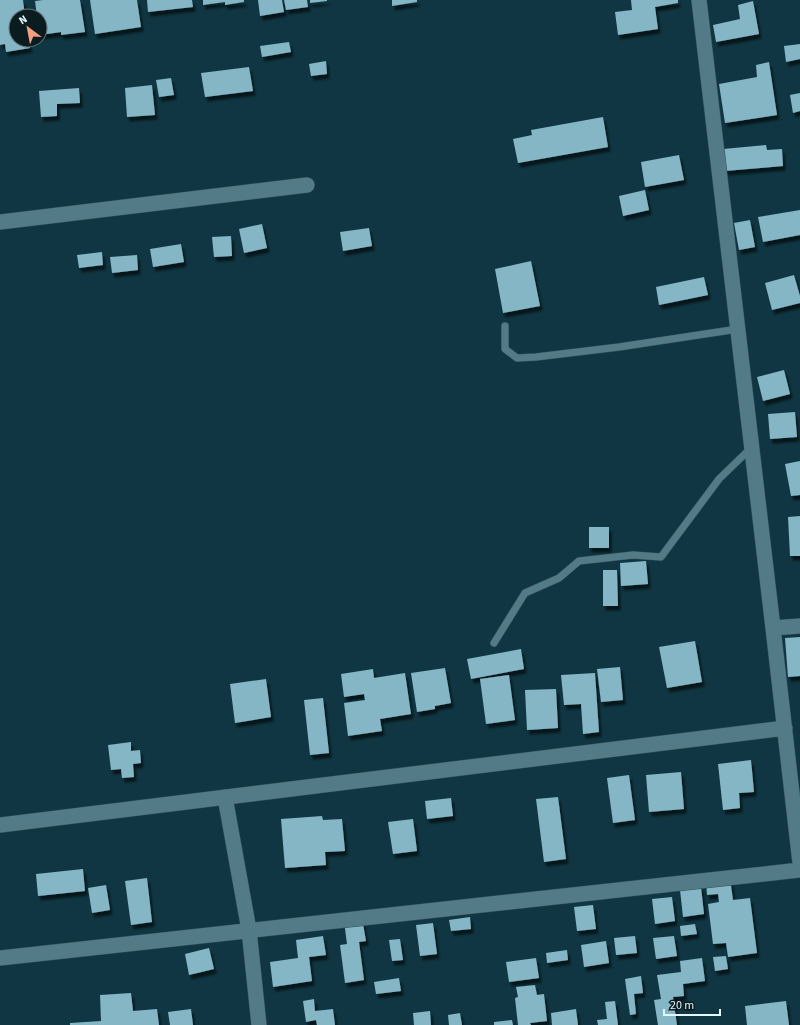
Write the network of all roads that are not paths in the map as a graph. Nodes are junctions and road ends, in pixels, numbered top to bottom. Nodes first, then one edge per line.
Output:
1 (698, 0) edge
2 (307, 185) dead end
3 (0, 222) edge
4 (505, 326) dead end
5 (738, 329) junction
6 (752, 447) junction
7 (800, 626) edge
8 (774, 628) junction
9 (494, 643) dead end
10 (785, 728) junction
11 (225, 797) junction
12 (0, 825) edge
13 (800, 863) edge
14 (800, 870) edge
15 (249, 930) junction
16 (0, 958) edge
17 (259, 1025) edge

1 - 5 street
2 - 3 street
4 - 5 lane
5 - 6 street
6 - 8 street
6 - 9 lane
7 - 8 street
8 - 10 street
10 - 11 street
10 - 13 street
11 - 12 street
11 - 15 street
14 - 15 street
15 - 16 street
15 - 17 street

